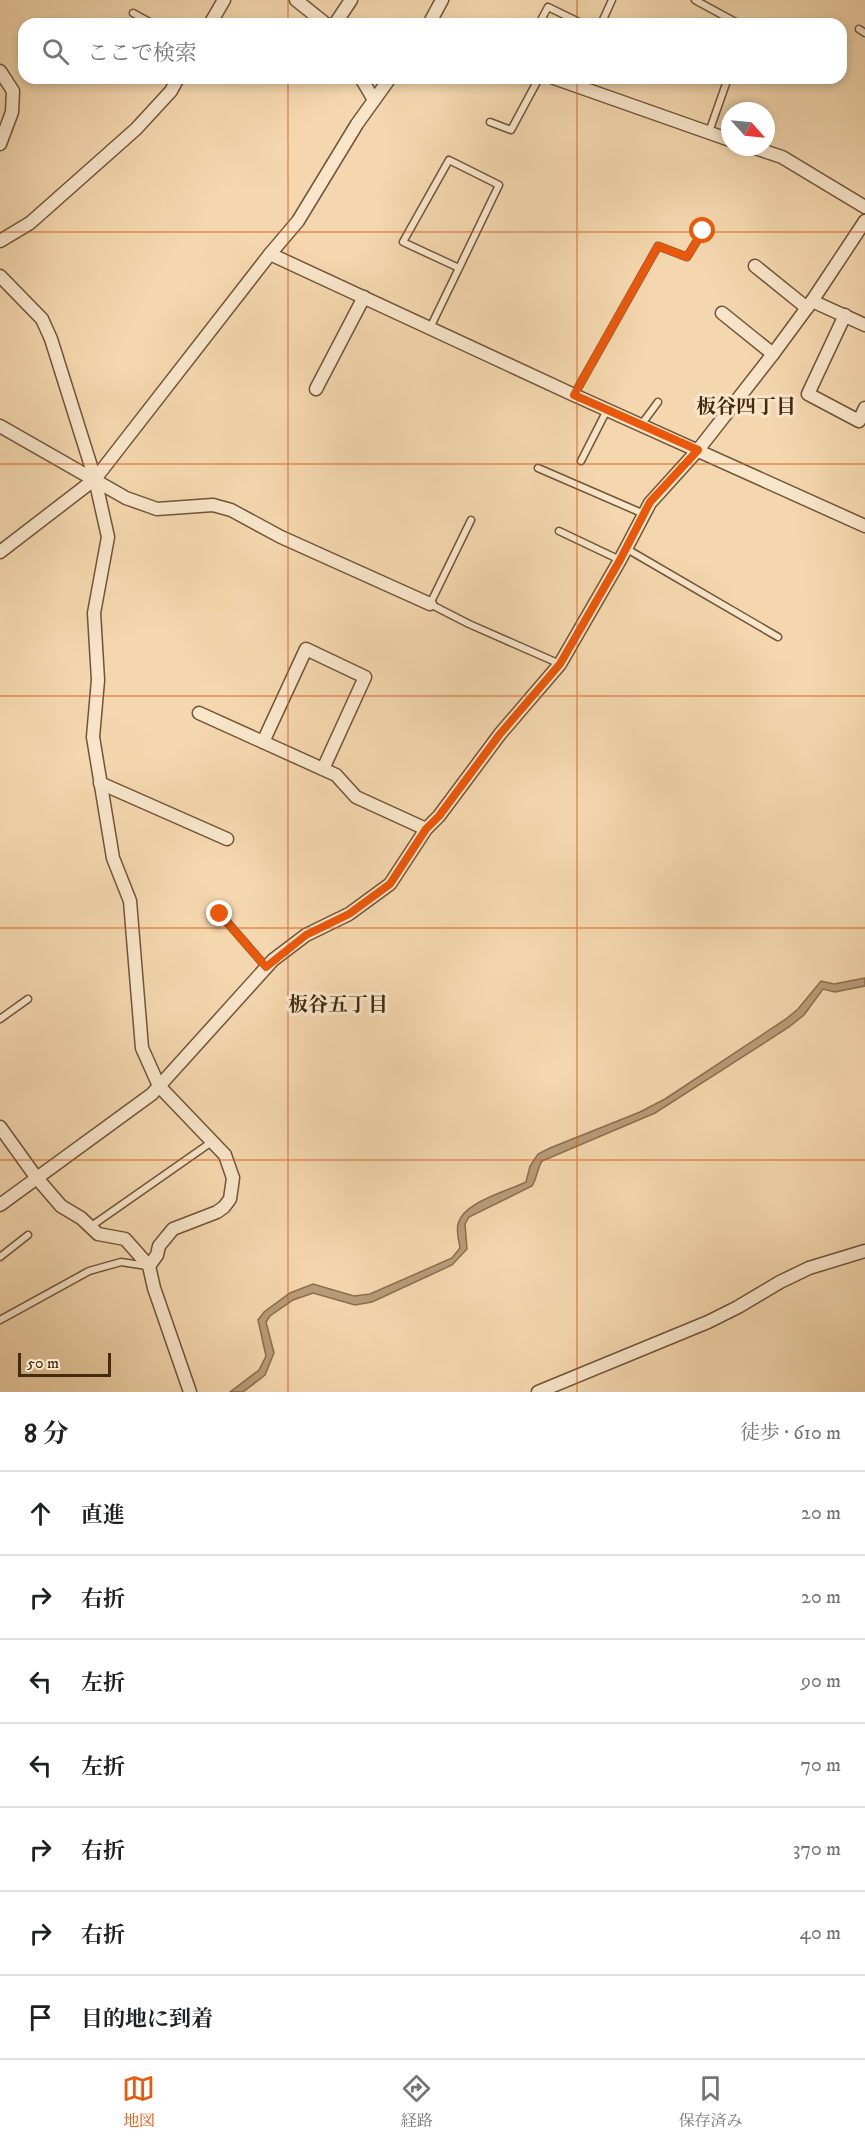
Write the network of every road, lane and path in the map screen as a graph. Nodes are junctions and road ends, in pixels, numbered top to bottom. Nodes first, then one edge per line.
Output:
1 (224, 0) edge
2 (296, 0) edge
3 (351, 0) edge
4 (442, 0) edge
5 (612, 0) edge
6 (695, 0) edge
7 (133, 13) dead end
8 (142, 18) edge
9 (214, 18) edge
10 (318, 18) edge
11 (339, 18) edge
12 (432, 18) edge
13 (542, 18) edge
14 (571, 18) edge
15 (604, 18) edge
16 (728, 18) edge
17 (0, 71) edge
18 (174, 84) edge
19 (365, 84) edge
20 (386, 84) edge
21 (536, 84) edge
22 (579, 84) edge
23 (726, 84) edge
24 (374, 100) junction
25 (490, 122) dead end
26 (709, 132) junction
27 (721, 137) edge
28 (0, 144) edge
29 (775, 155) edge
30 (865, 207) edge
31 (865, 221) edge
32 (703, 231) dead end
33 (0, 241) edge
34 (270, 254) junction
35 (755, 266) dead end
36 (459, 268) junction
37 (0, 276) edge
38 (363, 297) junction
39 (810, 304) junction
40 (722, 313) dead end
41 (845, 315) junction
42 (865, 325) edge
43 (430, 328) junction
44 (773, 354) junction
45 (316, 389) dead end
46 (574, 395) junction
47 (658, 402) dead end
48 (865, 408) edge
49 (607, 410) junction
50 (641, 425) junction
51 (0, 426) edge
52 (698, 450) junction
53 (581, 461) dead end
54 (538, 468) dead end
55 (95, 479) junction
56 (644, 514) junction
57 (471, 520) dead end
58 (865, 526) edge
59 (559, 531) dead end
60 (0, 552) edge
61 (623, 554) junction
62 (430, 604) junction
63 (778, 637) dead end
64 (560, 664) junction
65 (198, 713) dead end
66 (263, 742) junction
67 (323, 770) junction
68 (100, 783) junction
69 (426, 829) junction
70 (227, 839) dead end
71 (220, 914) dead end
72 (266, 967) junction
73 (28, 999) dead end
74 (0, 1019) edge
75 (159, 1086) junction
76 (0, 1127) edge
77 (213, 1140) junction
78 (36, 1177) junction
79 (0, 1205) edge
80 (90, 1227) junction
81 (28, 1235) dead end
82 (865, 1251) edge
83 (0, 1257) edge
84 (149, 1266) junction
85 (0, 1320) edge
86 (190, 1392) edge
87 (538, 1392) edge

1 - 9 street
2 - 10 street
3 - 11 street
4 - 12 street
5 - 15 lane
6 - 16 lane
7 - 8 lane
13 - 14 lane
17 - 28 street
18 - 33 street
19 - 24 street
20 - 24 street
21 - 25 lane
22 - 26 street
23 - 26 lane
24 - 34 street
26 - 27 street
29 - 30 street
31 - 39 street
32 - 46 lane
34 - 38 street
34 - 55 street
35 - 39 street
36 - 36 lane
36 - 43 lane
37 - 55 street
38 - 43 street
38 - 45 street
39 - 41 street
39 - 44 street
40 - 44 street
41 - 42 street
41 - 48 street
43 - 46 street
44 - 52 street
46 - 49 street
47 - 50 lane
49 - 50 street
49 - 53 lane
50 - 52 street
51 - 55 street
52 - 56 street
52 - 58 street
54 - 56 lane
55 - 60 street
55 - 62 street
55 - 68 street
56 - 61 street
57 - 62 lane
59 - 61 lane
61 - 63 lane
61 - 64 street
62 - 64 lane
64 - 69 street
65 - 66 street
66 - 67 street
66 - 67 street
67 - 69 street
68 - 70 street
68 - 75 street
69 - 72 street
71 - 72 lane
72 - 75 street
73 - 74 lane
75 - 77 street
75 - 78 street
76 - 78 street
77 - 80 lane
77 - 84 street
78 - 79 street
78 - 80 street
80 - 84 street
81 - 83 lane
82 - 87 street
84 - 85 lane
84 - 86 street

